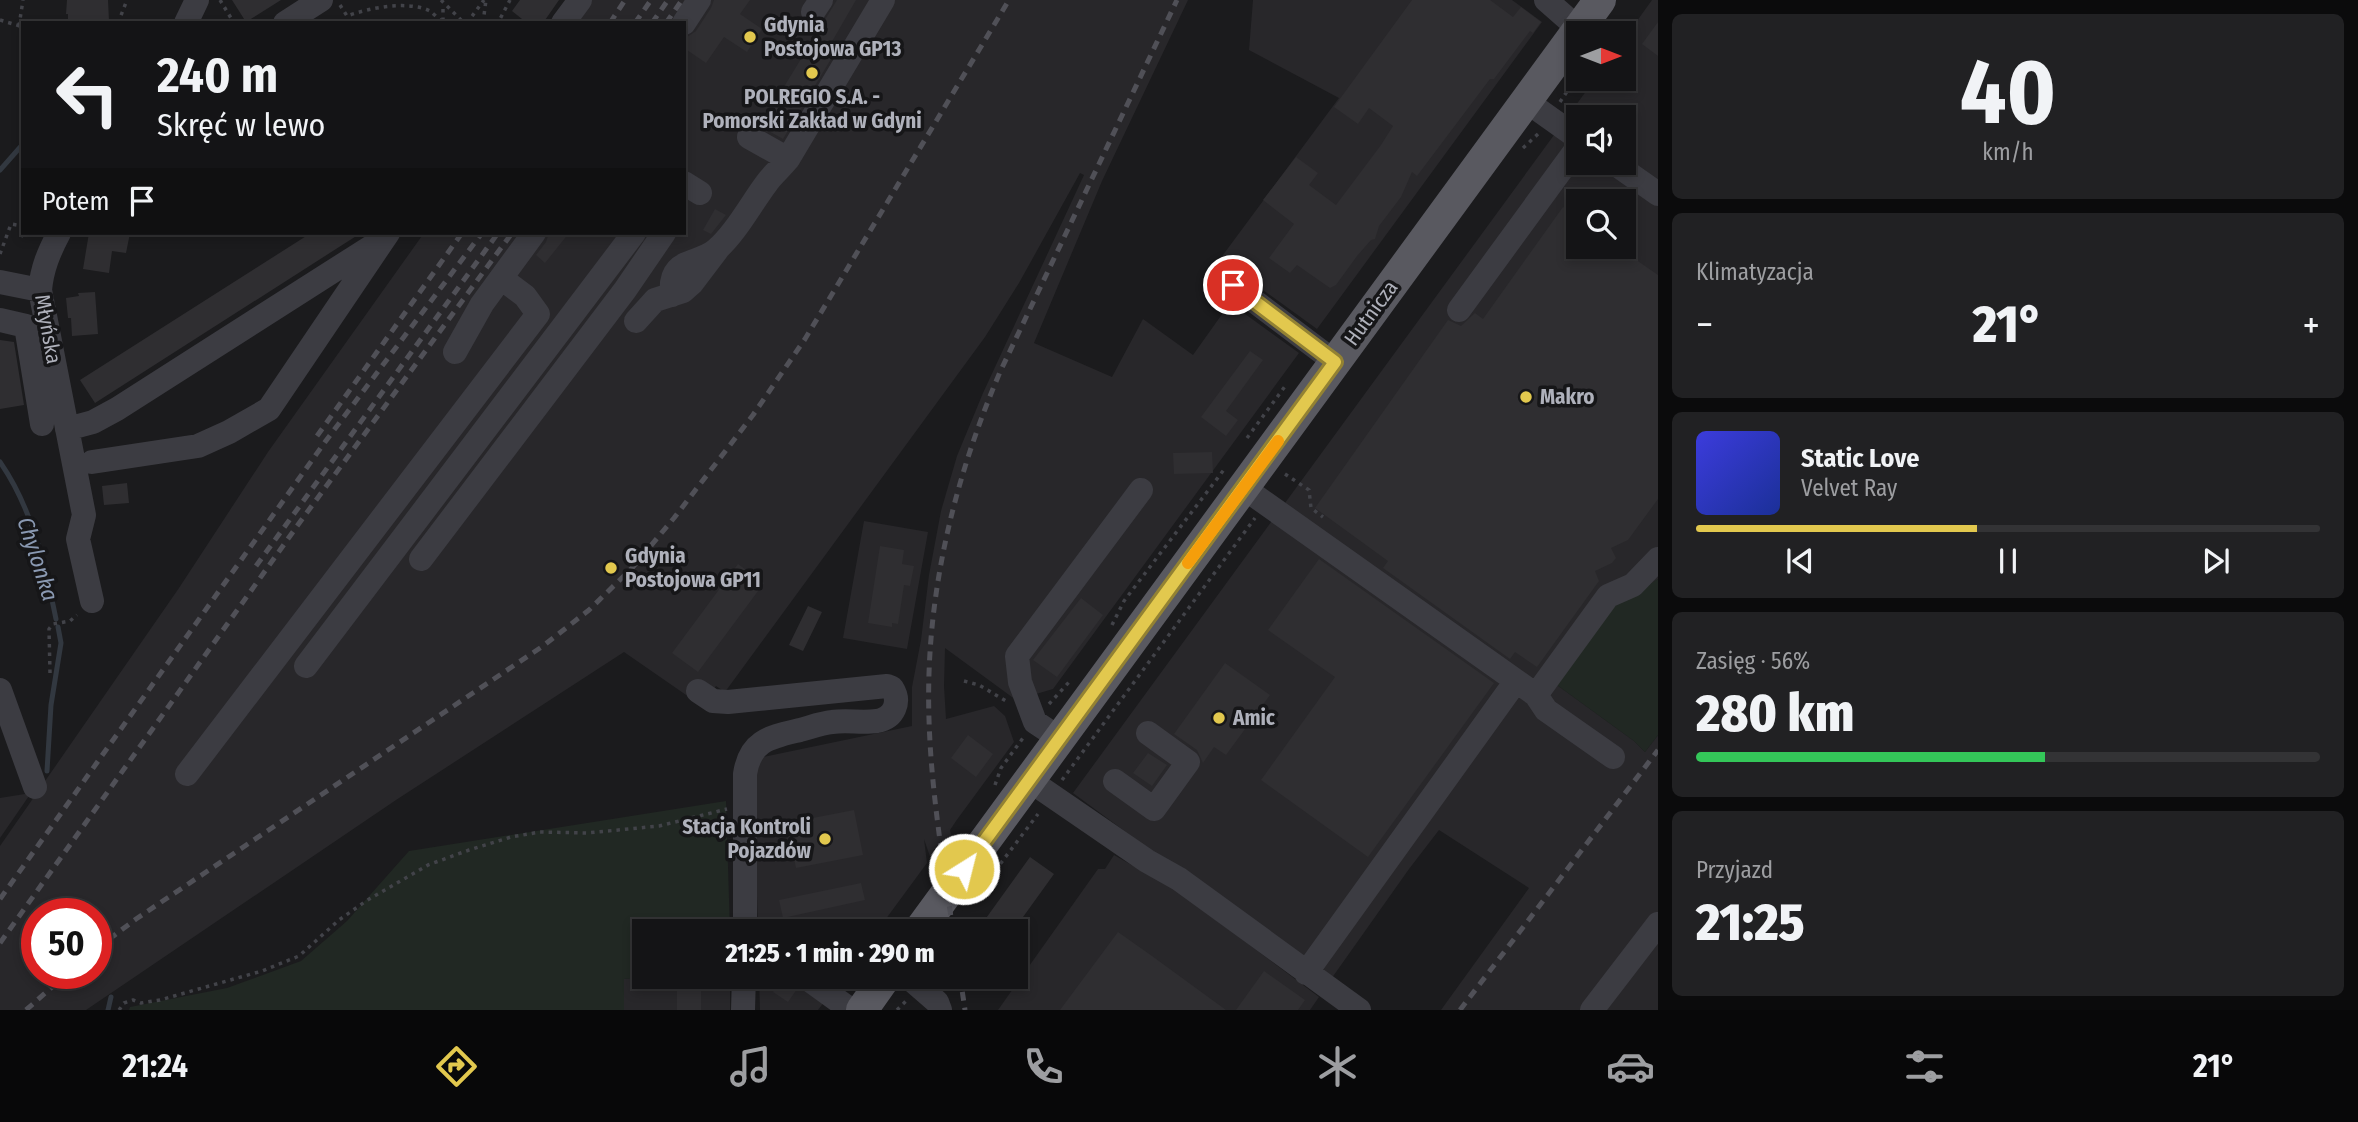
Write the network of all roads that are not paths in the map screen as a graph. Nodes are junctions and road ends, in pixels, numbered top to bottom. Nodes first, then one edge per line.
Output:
1 (197, 0) edge
2 (321, 0) edge
3 (579, 0) edge
4 (699, 0) edge
5 (883, 0) edge
6 (1546, 0) edge
7 (1600, 0) edge
8 (187, 21) edge
9 (288, 21) edge
10 (564, 21) edge
11 (685, 21) edge
12 (1570, 21) edge
13 (1585, 21) edge
14 (1566, 47) edge
15 (1526, 101) junction
16 (1566, 129) edge
17 (749, 137) dead end
18 (788, 159) junction
19 (1566, 163) edge
20 (1631, 175) edge
21 (1658, 194) edge
22 (58, 235) edge
23 (533, 235) edge
24 (632, 235) edge
25 (663, 235) edge
26 (383, 239) edge
27 (501, 278) junction
28 (0, 282) edge
29 (1233, 285) dead end
30 (40, 290) junction
31 (1459, 310) dead end
32 (0, 320) edge
33 (636, 321) dead end
34 (455, 352) dead end
35 (1335, 362) junction
36 (42, 424) dead end
37 (67, 429) junction
38 (92, 462) dead end
39 (1141, 490) dead end
40 (1250, 503) junction
41 (421, 559) dead end
42 (1658, 559) edge
43 (92, 601) road end
44 (306, 666) dead end
45 (1516, 681) junction
46 (0, 690) edge
47 (698, 691) dead end
48 (1536, 695) junction
49 (1047, 730) junction
50 (1148, 733) dead end
51 (1613, 757) dead end
52 (187, 774) dead end
53 (1115, 781) dead end
54 (1044, 782) junction
55 (35, 787) dead end
56 (745, 919) edge
57 (929, 919) edge
58 (1658, 924) edge
59 (1306, 973) junction
60 (744, 989) edge
61 (822, 989) edge
62 (877, 989) edge
63 (922, 989) edge
64 (743, 1010) edge
65 (851, 1010) edge
66 (862, 1010) edge
67 (940, 1010) edge
68 (1359, 1010) edge
69 (1592, 1010) edge

1 - 8 street
2 - 9 street
3 - 10 street
4 - 11 street
5 - 18 street
6 - 12 street
7 - 13 main road, Hutnicza
14 - 15 main road, Hutnicza
15 - 16 street
15 - 35 main road, Hutnicza
17 - 18 street
18 - 33 street
19 - 31 street
20 - 21 street
22 - 30 street, Młyńska
23 - 27 street
24 - 44 street
25 - 41 street
26 - 37 street
26 - 38 street
27 - 34 street
27 - 52 street
28 - 30 street
29 - 35 street
30 - 37 street, Młyńska
32 - 36 street
35 - 40 main road, Hutnicza
37 - 43 street, Młyńska
39 - 49 street
40 - 45 street
40 - 49 main road, Hutnicza
42 - 48 street
45 - 48 street
45 - 59 street
46 - 55 street
47 - 56 street
48 - 51 street
49 - 54 main road, Hutnicza
50 - 53 street
54 - 57 main road, Hutnicza
54 - 59 street
58 - 69 street
59 - 68 street
60 - 64 street
61 - 65 street
62 - 66 main road
63 - 67 street

